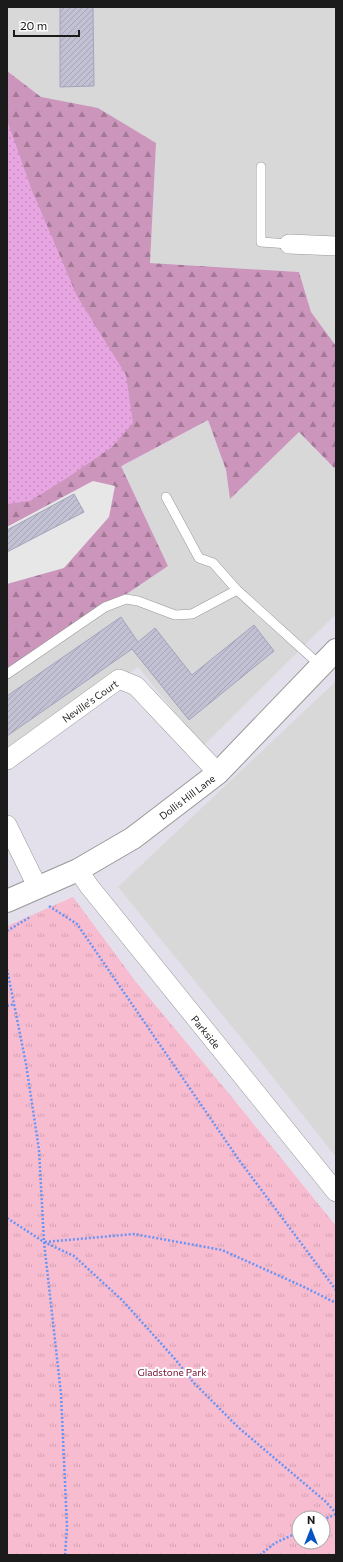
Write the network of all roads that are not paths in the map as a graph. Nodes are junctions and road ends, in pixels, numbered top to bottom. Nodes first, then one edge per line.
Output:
1 (261, 167) dead end
2 (289, 244) joint
3 (336, 246) edge
4 (166, 497) dead end
5 (237, 590) junction
6 (336, 650) edge
7 (321, 666) junction
8 (7, 674) edge
9 (7, 760) edge
10 (218, 773) junction
11 (7, 825) edge
12 (78, 870) junction
13 (43, 897) junction
14 (7, 901) edge
15 (336, 1192) edge

1 - 2 lane
2 - 3 street
4 - 5 lane
5 - 7 lane
5 - 8 lane
6 - 7 street, Dollis Hill Lane
7 - 10 street, Dollis Hill Lane
9 - 10 street, Neville's Court
10 - 12 street, Dollis Hill Lane
11 - 13 street
12 - 13 street, Dollis Hill Lane
12 - 15 street, Parkside
13 - 14 street, Dollis Hill Lane

